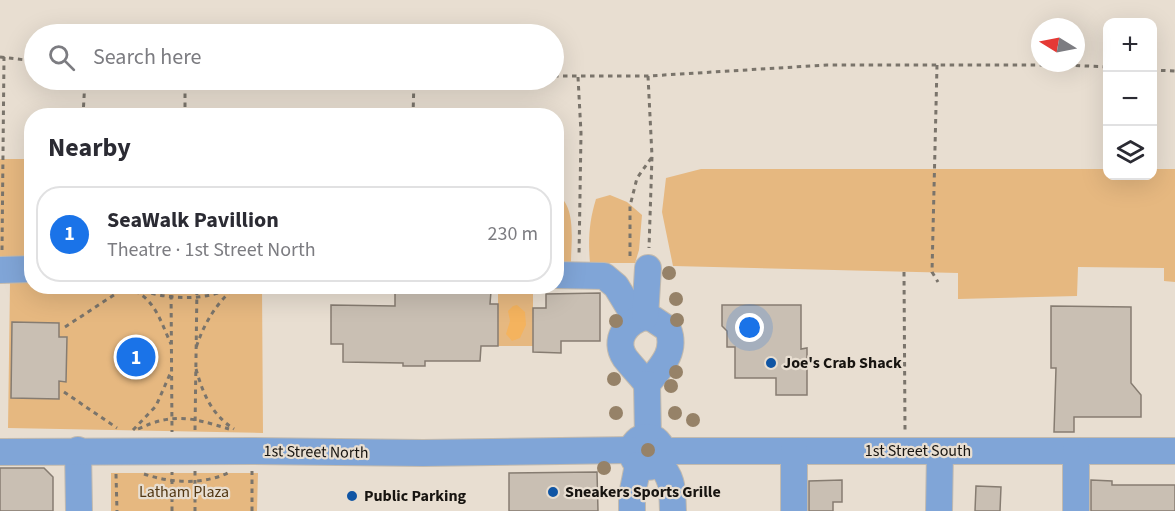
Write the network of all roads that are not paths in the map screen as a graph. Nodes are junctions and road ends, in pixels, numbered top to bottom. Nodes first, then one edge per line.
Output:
1 (639, 264) road end
2 (24, 269) edge
3 (1, 270) edge
4 (564, 275) edge
5 (640, 318) junction
6 (647, 384) junction
7 (78, 450) junction
8 (794, 451) junction
9 (1076, 451) junction
10 (1175, 451) edge
11 (0, 452) edge
12 (940, 452) junction
13 (647, 453) junction
14 (79, 511) edge
15 (632, 511) edge
16 (673, 511) edge
17 (794, 511) edge
18 (939, 511) edge
19 (1076, 511) edge

1 - 5 street
2 - 3 street
4 - 5 street
5 - 6 street
5 - 6 street
6 - 13 street
7 - 11 street, 1st Street North
7 - 13 street, 1st Street North
7 - 14 street
8 - 12 street, 1st Street South
8 - 13 street, 1st Street South
8 - 17 street
9 - 10 street, 1st Street South
9 - 12 street, 1st Street South
9 - 19 street
12 - 18 street
13 - 15 street
13 - 16 street

